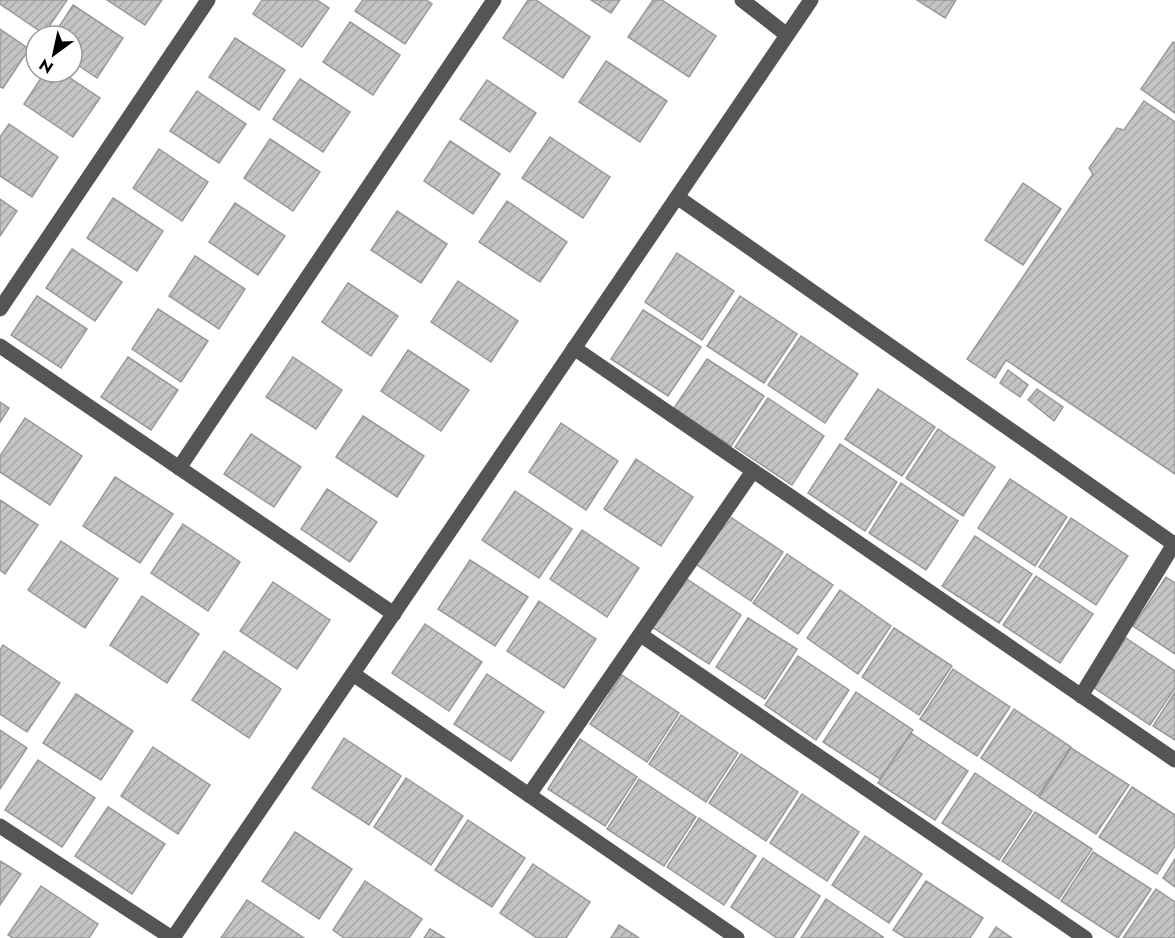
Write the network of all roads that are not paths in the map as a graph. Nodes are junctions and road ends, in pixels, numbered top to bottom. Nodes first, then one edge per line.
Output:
1 (208, 0) edge
2 (494, 0) edge
3 (742, 0) edge
4 (811, 0) edge
5 (787, 35) junction
6 (677, 197) junction
7 (0, 309) edge
8 (0, 346) edge
9 (574, 348) junction
10 (179, 468) junction
11 (753, 471) junction
12 (1174, 544) edge
13 (394, 614) junction
14 (641, 635) junction
15 (353, 674) junction
16 (1081, 696) junction
17 (1175, 760) edge
18 (529, 795) junction
19 (0, 826) edge
20 (173, 938) edge
21 (736, 938) edge
22 (1085, 938) edge

1 - 7 street
2 - 10 street
3 - 5 street
4 - 5 street
5 - 6 street
6 - 9 street
6 - 12 street
8 - 10 street
9 - 11 street
9 - 13 street
10 - 13 street
11 - 14 street
11 - 16 street
12 - 16 street
13 - 15 street
14 - 18 street
14 - 22 street
15 - 18 street
15 - 20 street
16 - 17 street
18 - 21 street
19 - 20 street

